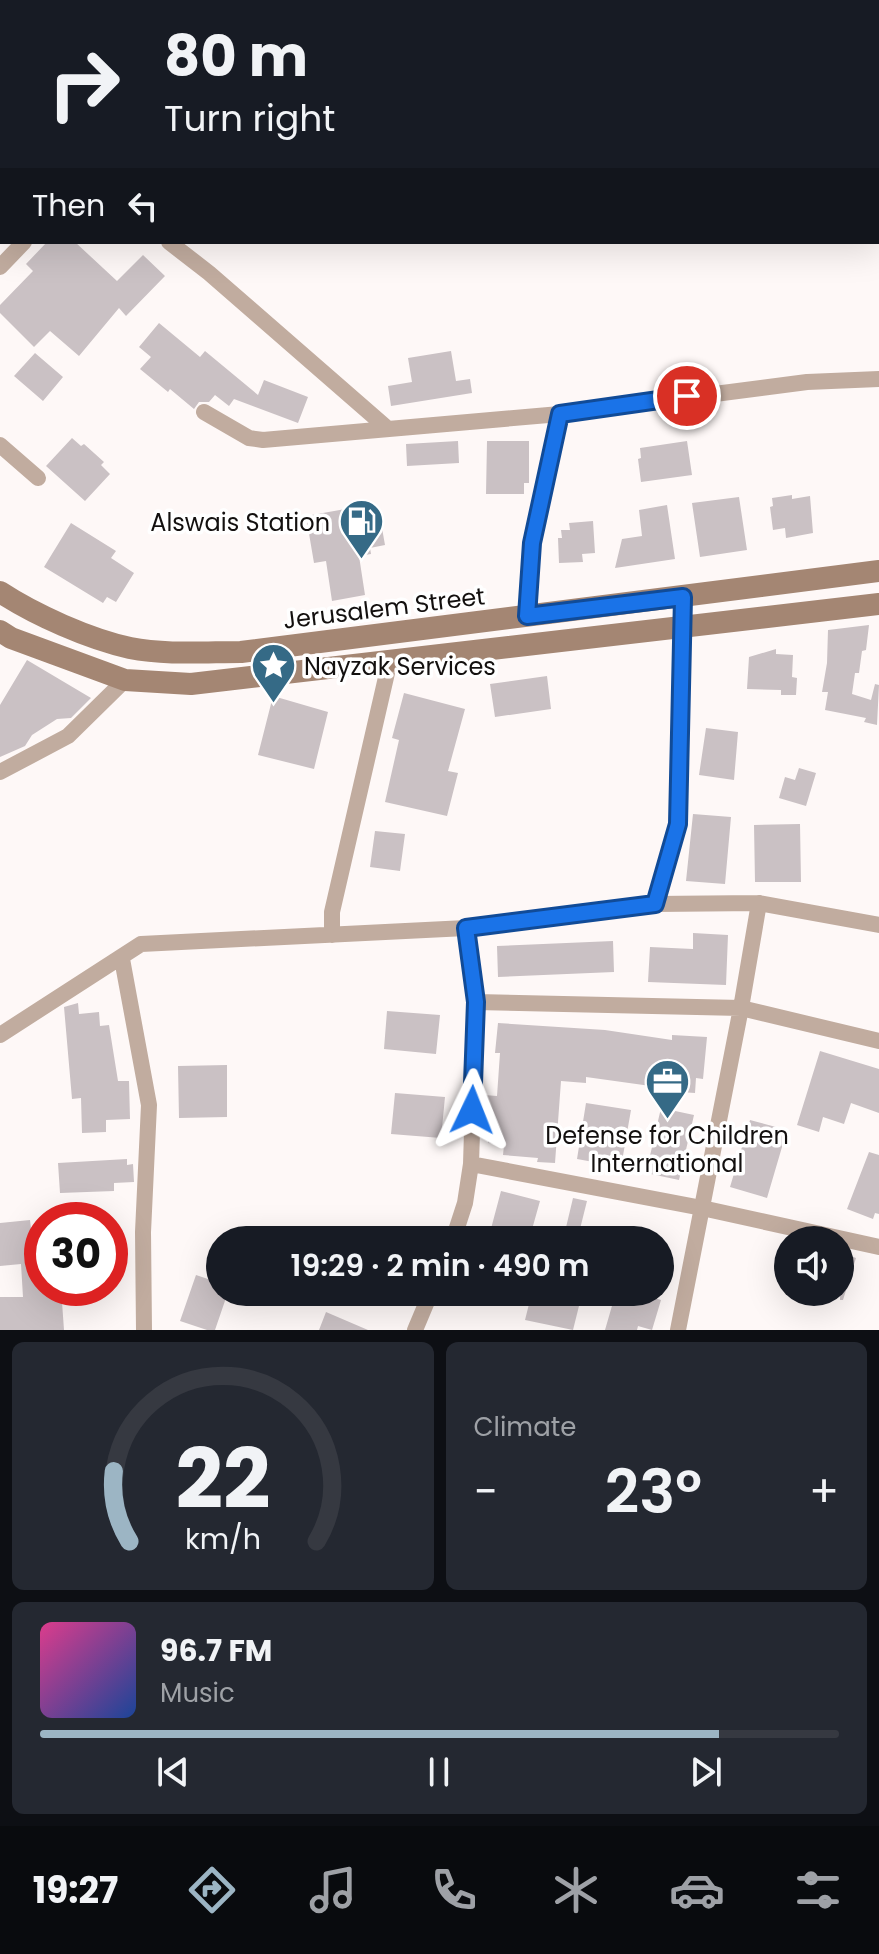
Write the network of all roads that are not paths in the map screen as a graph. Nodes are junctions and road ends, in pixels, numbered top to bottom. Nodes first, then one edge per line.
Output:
1 (22, 244) edge
2 (172, 244) edge
3 (0, 267) edge
4 (879, 379) edge
5 (204, 412) dead end
6 (560, 414) junction
7 (387, 428) junction
8 (0, 445) edge
9 (38, 478) dead end
10 (879, 571) edge
11 (0, 592) edge
12 (683, 597) junction
13 (879, 604) edge
14 (527, 616) junction
15 (682, 627) junction
16 (0, 631) edge
17 (390, 660) junction
18 (125, 680) junction
19 (0, 772) edge
20 (759, 903) junction
21 (655, 904) junction
22 (879, 925) edge
23 (466, 928) junction
24 (332, 935) junction
25 (122, 959) junction
26 (476, 1002) junction
27 (741, 1008) junction
28 (0, 1035) edge
29 (879, 1041) edge
30 (471, 1164) junction
31 (702, 1208) junction
32 (458, 1226) edge
33 (879, 1247) edge
34 (425, 1306) edge
35 (144, 1330) edge
36 (415, 1330) edge
37 (678, 1330) edge

1 - 3 street
2 - 7 street
4 - 6 street
5 - 7 street
6 - 7 street
6 - 14 street
8 - 9 street
10 - 12 main road, Jerusalem Street
11 - 14 main road, Jerusalem Street
12 - 14 main road, Jerusalem Street
12 - 15 main road
13 - 15 main road
15 - 17 main road
15 - 21 street
16 - 18 main road
17 - 18 main road
17 - 24 street
18 - 19 street
20 - 21 street
20 - 22 street
20 - 27 street
21 - 23 street
23 - 24 street
23 - 26 street
24 - 25 street
25 - 28 street
25 - 35 street
26 - 27 street
26 - 30 street
27 - 29 street
27 - 31 street
30 - 31 street
30 - 32 street
31 - 33 street
31 - 37 street
34 - 36 street

